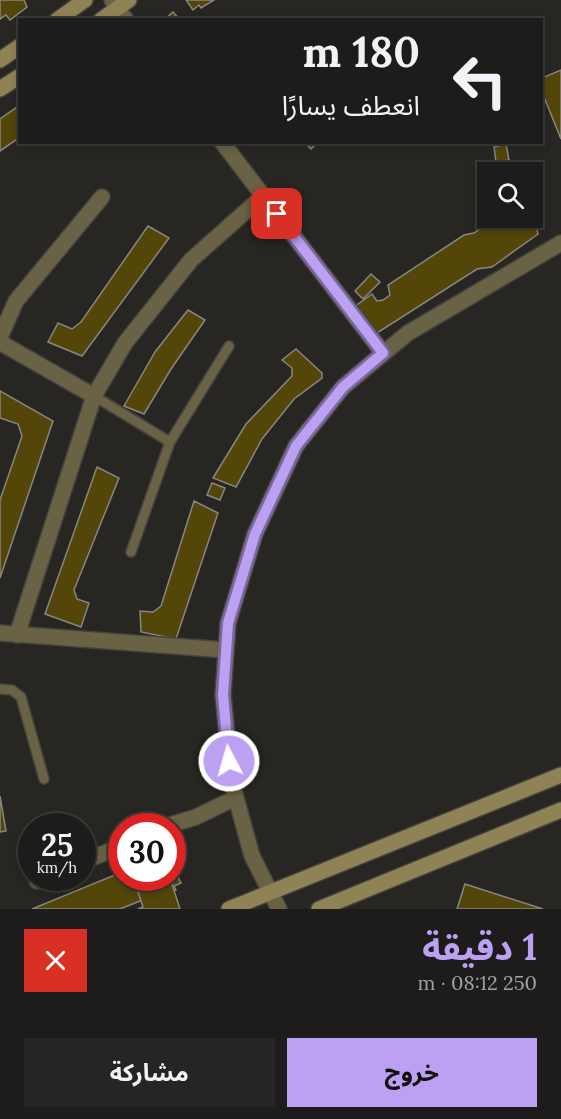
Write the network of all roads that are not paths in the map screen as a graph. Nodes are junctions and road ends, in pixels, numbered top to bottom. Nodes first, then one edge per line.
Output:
1 (85, 0) edge
2 (121, 7) edge
3 (60, 18) edge
4 (104, 18) edge
5 (18, 47) edge
6 (0, 60) edge
7 (18, 77) edge
8 (0, 89) edge
9 (224, 144) edge
10 (264, 196) junction
11 (102, 197) dead end
12 (561, 243) edge
13 (229, 346) dead end
14 (383, 353) junction
15 (94, 396) junction
16 (170, 442) junction
17 (131, 552) dead end
18 (0, 633) edge
19 (17, 635) junction
20 (226, 650) junction
21 (0, 689) edge
22 (561, 775) edge
23 (44, 779) dead end
24 (236, 798) junction
25 (561, 810) edge
26 (186, 820) edge
27 (269, 893) junction
28 (229, 909) edge
29 (279, 909) edge
30 (319, 909) edge

1 - 3 main road
2 - 4 main road
5 - 6 main road
7 - 8 main road
9 - 10 street
10 - 14 street
10 - 15 street
11 - 15 street
12 - 14 street
13 - 16 lane
14 - 20 street
15 - 16 lane
15 - 19 street
16 - 17 lane
18 - 19 street
19 - 20 street
20 - 24 street
21 - 23 lane
22 - 27 main road
24 - 26 street
24 - 27 street
25 - 30 main road
27 - 28 main road
27 - 29 street

